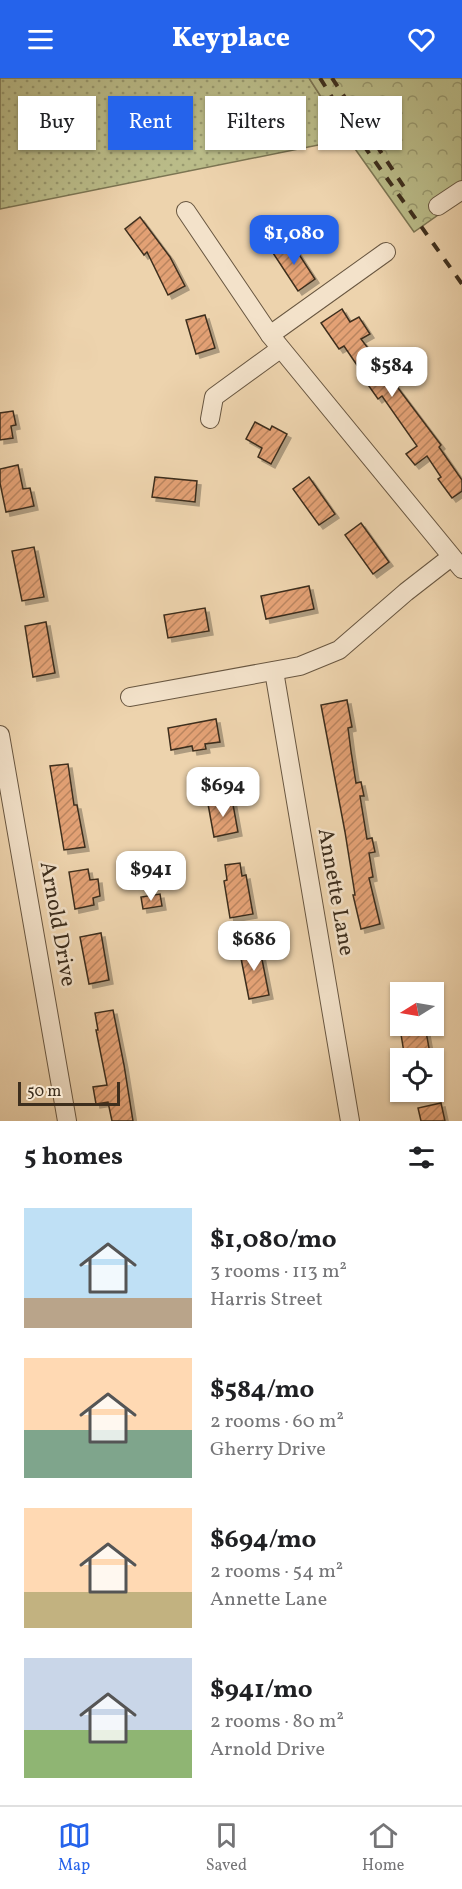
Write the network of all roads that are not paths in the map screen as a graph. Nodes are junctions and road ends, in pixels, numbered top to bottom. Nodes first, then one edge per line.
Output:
1 (462, 190) edge
2 (438, 206) dead end
3 (186, 211) dead end
4 (386, 252) dead end
5 (275, 342) junction
6 (210, 419) dead end
7 (456, 563) edge
8 (274, 671) junction
9 (130, 696) dead end
10 (0, 735) edge
11 (67, 1121) edge
12 (350, 1121) edge

1 - 2 street
3 - 5 street
4 - 5 street
5 - 6 street
5 - 7 street
7 - 8 street
8 - 9 street
8 - 12 street, Annette Lane
10 - 11 street, Arnold Drive

